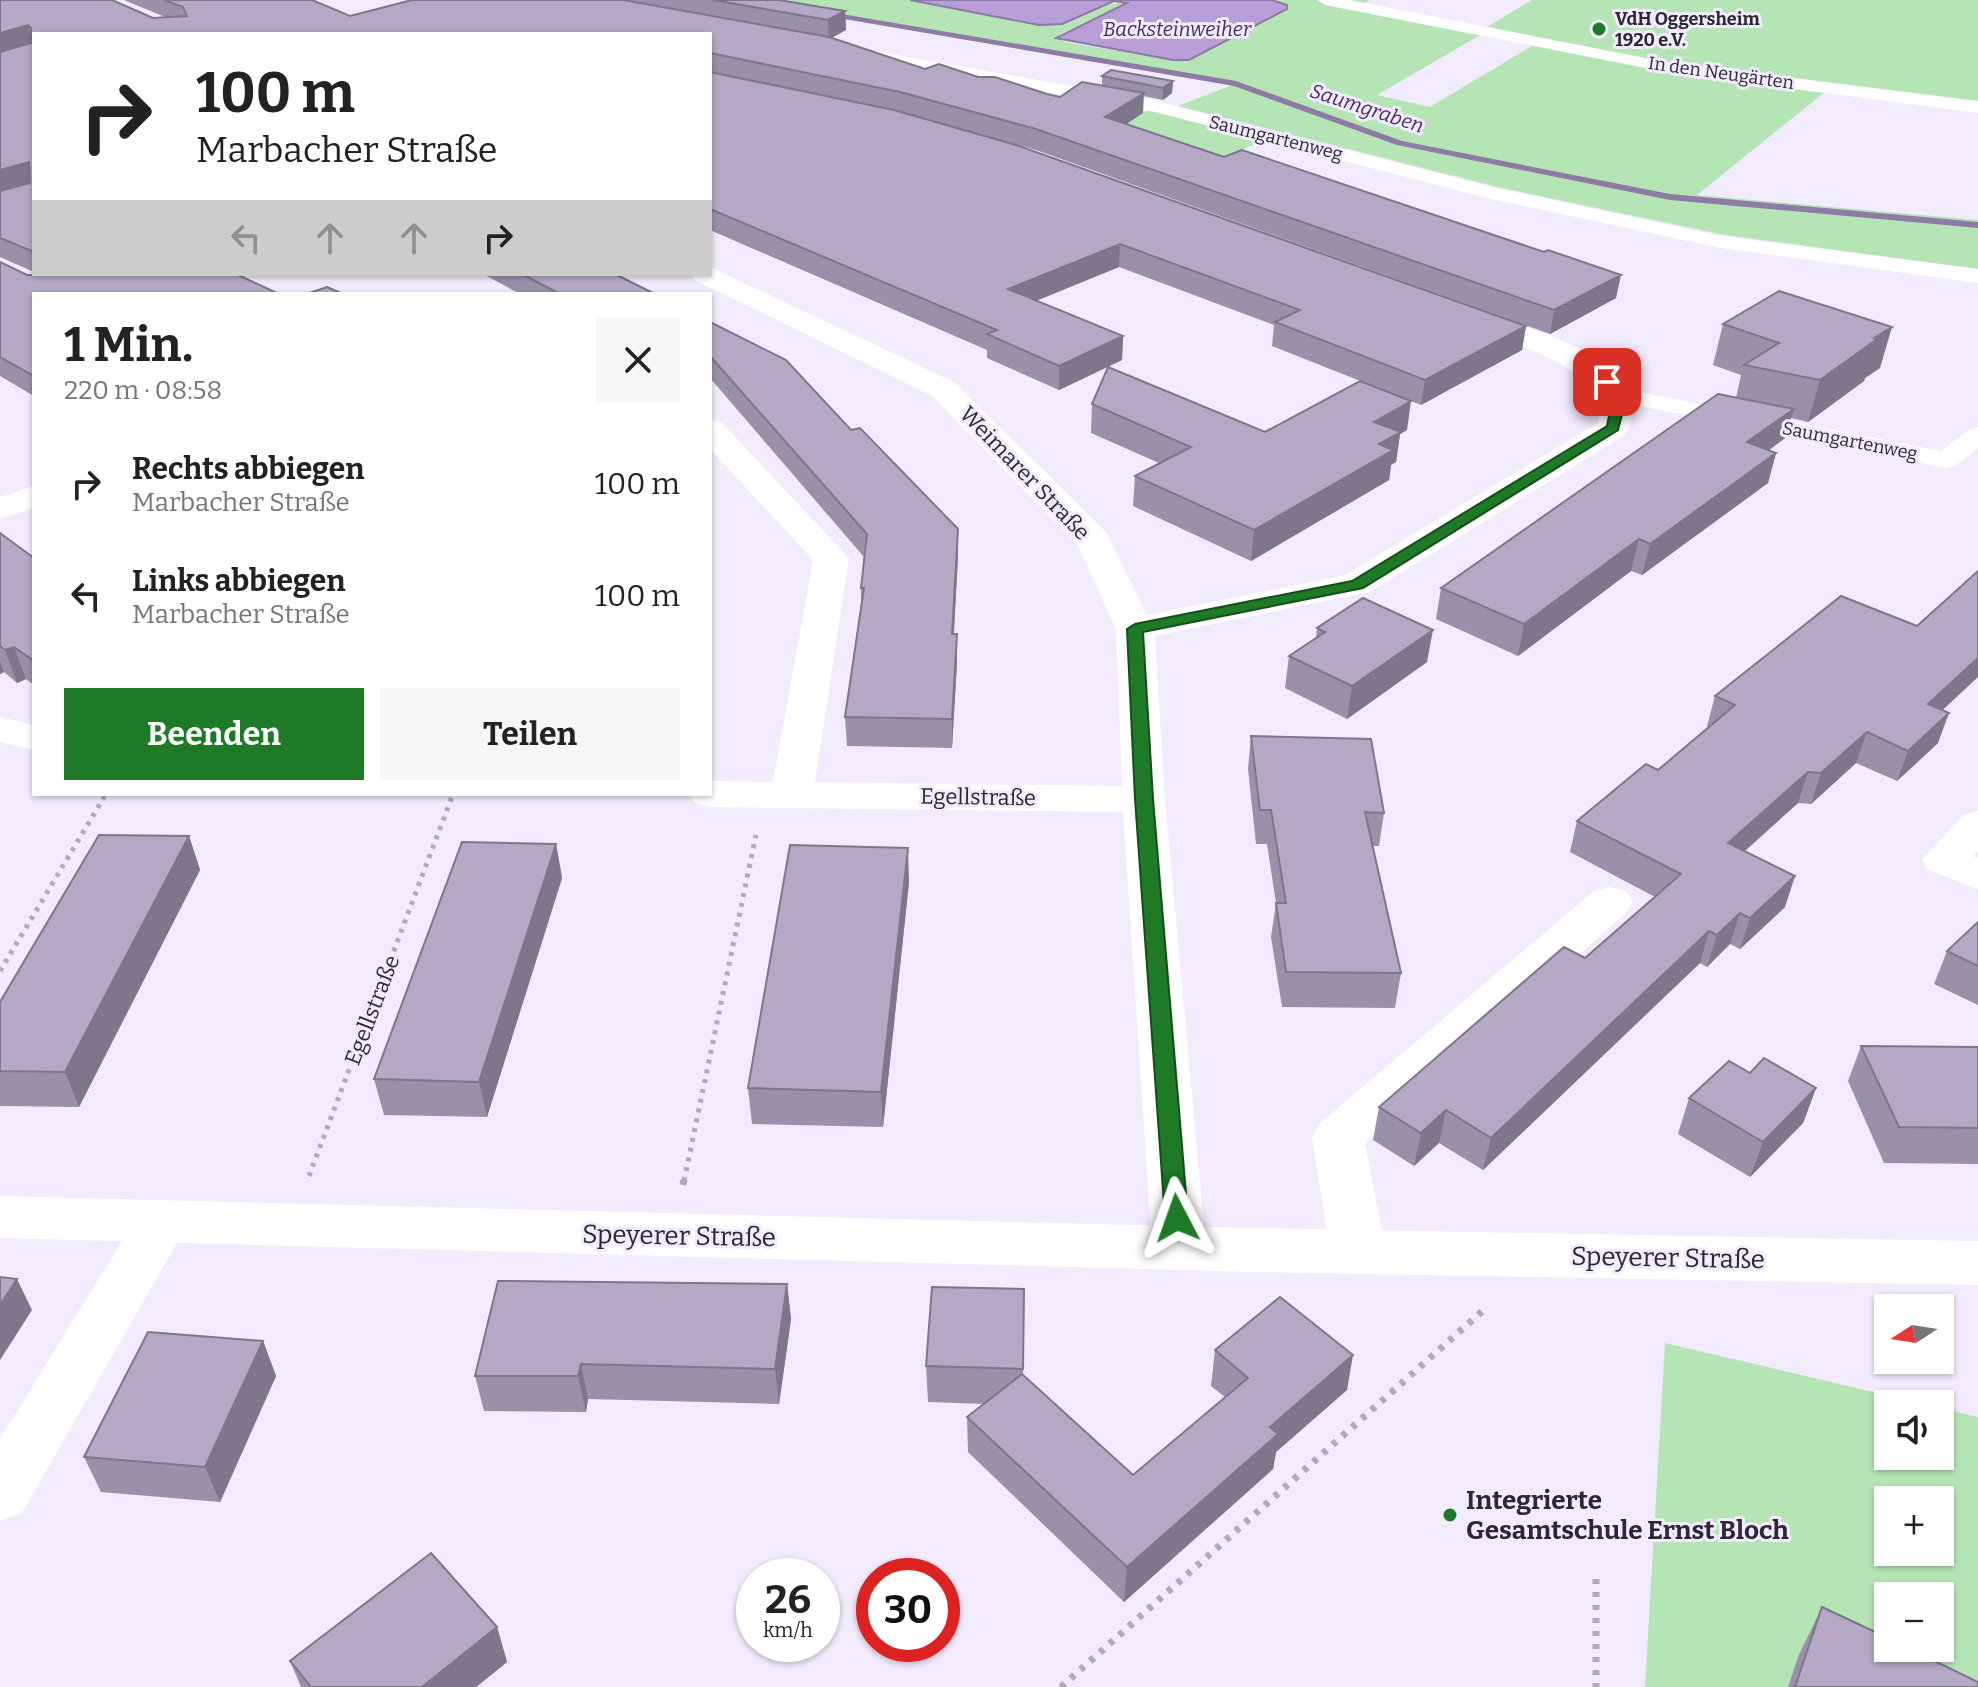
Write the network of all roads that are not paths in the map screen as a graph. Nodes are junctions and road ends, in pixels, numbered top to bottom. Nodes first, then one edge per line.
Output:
1 (1325, 0) edge
2 (835, 49) edge
3 (1978, 107) edge
4 (709, 276) edge
5 (1978, 276) edge
6 (1442, 308) edge
7 (1620, 395) junction
8 (712, 432) edge
9 (1978, 435) edge
10 (32, 497) edge
11 (0, 509) edge
12 (1135, 629) junction
13 (0, 729) edge
14 (32, 737) edge
15 (712, 794) edge
16 (778, 795) junction
17 (1144, 799) junction
18 (1978, 825) edge
19 (1978, 875) edge
20 (1610, 902) dead end
21 (0, 1217) edge
22 (162, 1222) junction
23 (1179, 1248) junction
24 (1358, 1252) junction
25 (1978, 1263) edge
26 (0, 1494) edge

1 - 3 lane, In den Neugärten
2 - 5 lane, Saumgartenweg
4 - 12 street, Weimarer Straße
6 - 7 street
7 - 9 lane, Saumgartenweg
7 - 12 street
8 - 16 street
10 - 11 street
12 - 17 street, Weimarer Straße
13 - 14 street
15 - 16 street, Egellstraße
16 - 17 street, Egellstraße
17 - 23 street, Weimarer Straße
18 - 19 street
20 - 24 street
21 - 22 street, Speyerer Straße
22 - 23 street, Speyerer Straße
22 - 26 street
23 - 24 street, Speyerer Straße
24 - 25 street, Speyerer Straße

